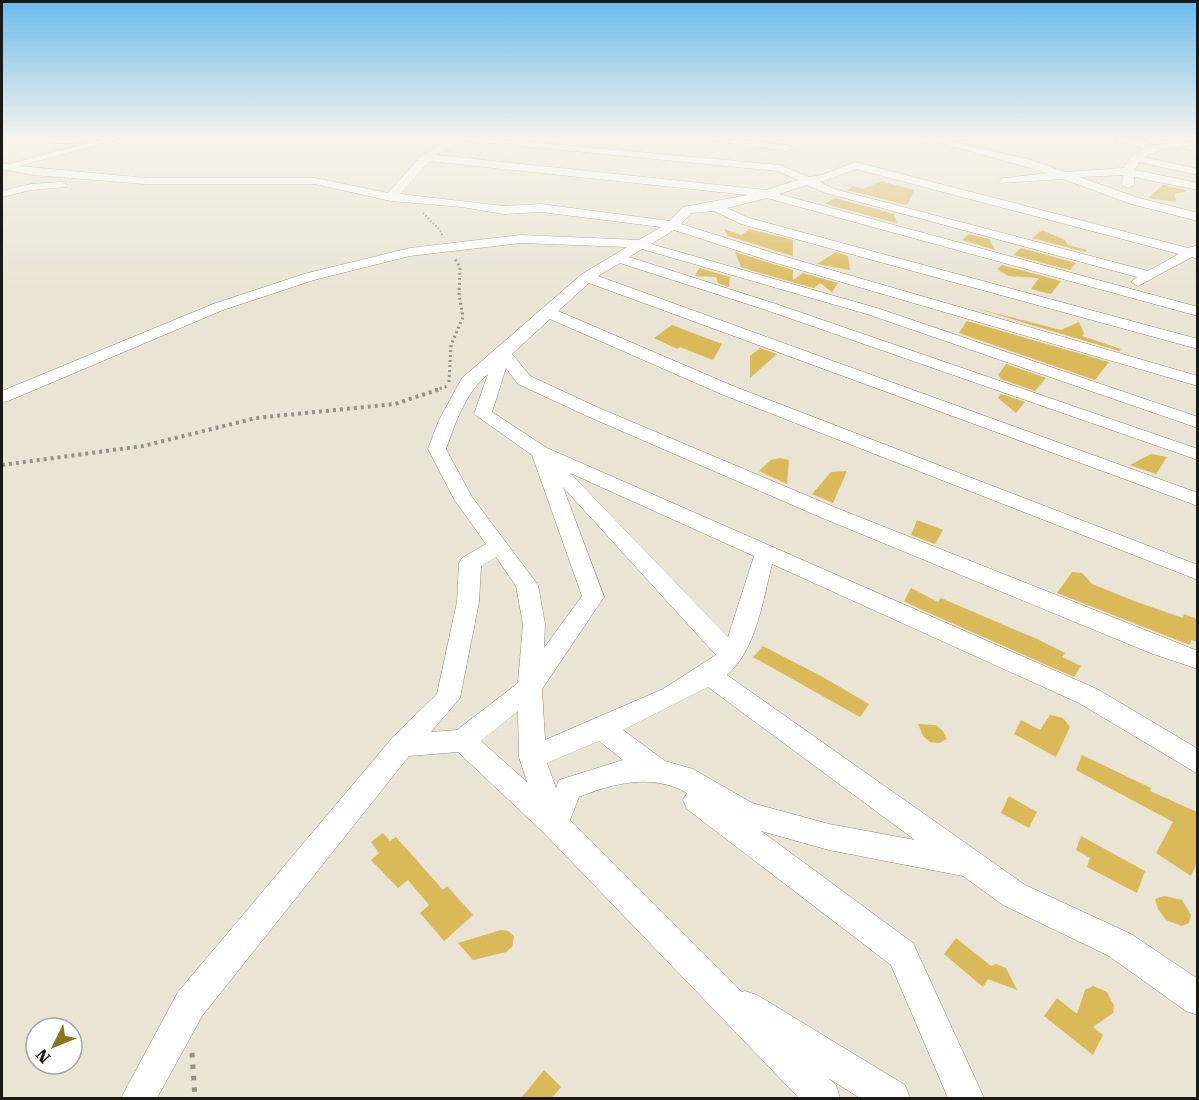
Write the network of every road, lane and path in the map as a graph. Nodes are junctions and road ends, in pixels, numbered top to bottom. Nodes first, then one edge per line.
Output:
1 (17, 190) edge
2 (363, 190) edge
3 (402, 190) edge
4 (733, 190) edge
5 (778, 190) edge
6 (828, 190) edge
7 (957, 190) edge
8 (992, 190) edge
9 (1103, 190) edge
10 (1130, 190) edge
11 (2, 194) edge
12 (767, 194) junction
13 (397, 197) junction
14 (984, 197) junction
15 (1135, 201) junction
16 (716, 207) junction
17 (1197, 217) edge
18 (673, 225) junction
19 (638, 244) junction
20 (447, 248) junction
21 (1196, 252) edge
22 (618, 258) junction
23 (1151, 276) junction
24 (587, 277) junction
25 (1119, 291) junction
26 (547, 312) junction
27 (1197, 312) edge
28 (1197, 344) edge
29 (503, 353) junction
30 (1197, 381) edge
31 (448, 386) junction
32 (444, 395) dead end
33 (2, 397) edge
34 (1197, 423) edge
35 (540, 452) junction
36 (1197, 456) edge
37 (2, 465) edge
38 (1197, 500) edge
39 (499, 546) junction
40 (765, 553) junction
41 (1197, 573) edge
42 (731, 656) junction
43 (1197, 660) edge
44 (709, 675) junction
45 (530, 687) junction
46 (603, 730) junction
47 (463, 741) junction
48 (402, 745) junction
49 (532, 757) junction
50 (1197, 763) edge
51 (658, 771) junction
52 (554, 824) junction
53 (969, 863) junction
54 (717, 990) junction
55 (1197, 999) edge
56 (138, 1098) edge
57 (823, 1098) edge
58 (892, 1098) edge
59 (966, 1098) edge

1 - 11 street
2 - 13 street
3 - 13 street
4 - 12 street
5 - 12 street
6 - 23 street
7 - 14 street
8 - 14 street
9 - 15 street
10 - 15 street
12 - 16 street
12 - 25 street
13 - 18 street
13 - 20 path
14 - 21 street
15 - 17 street
16 - 18 street
16 - 28 street
18 - 19 street
18 - 30 street
19 - 20 street
19 - 22 street
19 - 34 street
20 - 31 path
20 - 33 street
21 - 23 street
22 - 24 street
22 - 36 street
23 - 25 street
24 - 26 street
24 - 38 street
25 - 27 street
26 - 29 street
26 - 41 street
29 - 35 street
29 - 39 street
29 - 43 street
31 - 32 path
31 - 37 path
35 - 40 street
35 - 42 street
35 - 45 street
39 - 45 street
39 - 48 street
40 - 42 street
40 - 50 street
42 - 44 street
44 - 46 street
44 - 53 street
45 - 47 street
45 - 49 street
46 - 49 street
46 - 51 street
47 - 48 street
47 - 52 street
48 - 56 street
49 - 52 street
51 - 52 street
51 - 53 street
51 - 59 street
52 - 54 street
53 - 55 street
54 - 57 street
54 - 58 street

